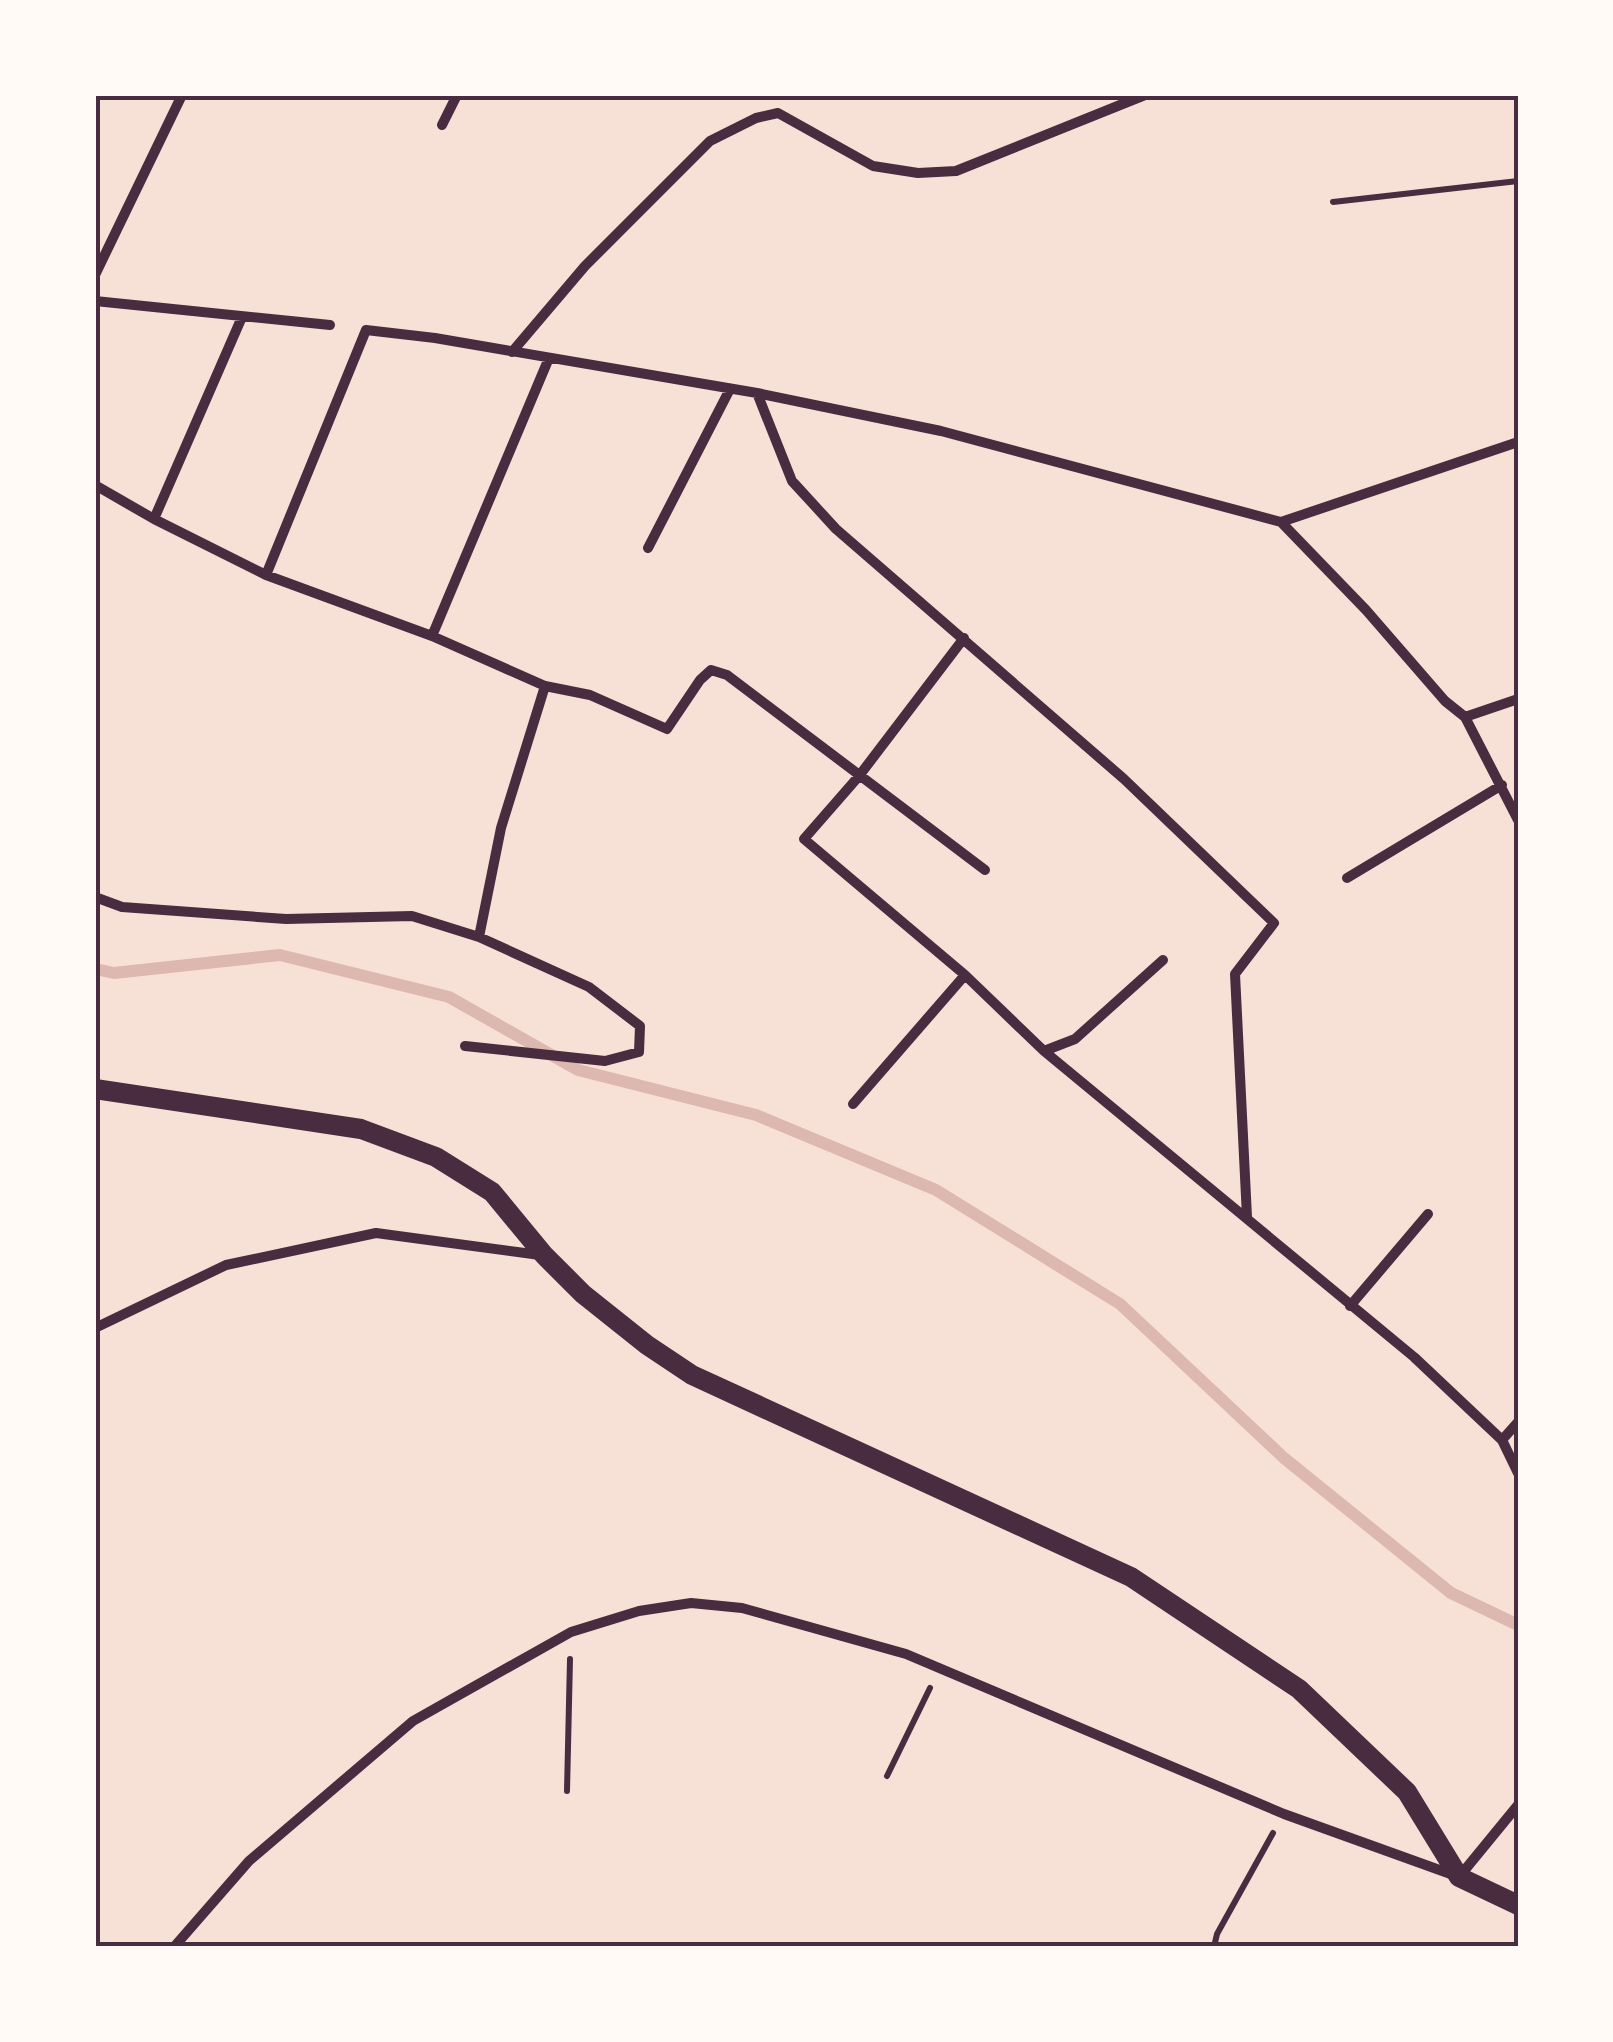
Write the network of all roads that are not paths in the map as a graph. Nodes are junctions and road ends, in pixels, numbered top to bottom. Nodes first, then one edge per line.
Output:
1 (182, 95) edge
2 (457, 95) edge
3 (1145, 95) edge
4 (442, 125) dead end
5 (95, 275) edge
6 (95, 301) edge
7 (242, 317) junction
8 (330, 326) dead end
9 (512, 352) junction
10 (548, 358) junction
11 (730, 389) junction
12 (756, 393) junction
13 (1518, 442) edge
14 (95, 485) edge
15 (154, 519) junction
16 (1281, 522) junction
17 (648, 548) dead end
18 (266, 575) junction
19 (432, 636) junction
20 (964, 638) junction
21 (545, 686) junction
22 (1518, 699) edge
23 (1465, 717) junction
24 (860, 776) junction
25 (1502, 785) junction
26 (1518, 820) edge
27 (985, 870) dead end
28 (1347, 878) dead end
29 (95, 897) edge
30 (479, 937) junction
31 (1163, 960) dead end
32 (964, 975) junction
33 (465, 1046) dead end
34 (1044, 1051) junction
35 (95, 1089) edge
36 (852, 1104) dead end
37 (1428, 1214) dead end
38 (1247, 1217) junction
39 (544, 1256) junction
40 (1350, 1306) junction
41 (95, 1328) edge
42 (1518, 1422) edge
43 (1502, 1440) junction
44 (1518, 1473) edge
45 (1518, 1805) edge
46 (1458, 1877) junction
47 (1518, 1906) edge
48 (174, 1947) edge

1 - 5 street
2 - 4 street
3 - 9 street
6 - 7 street
7 - 8 street
7 - 15 street
9 - 10 street
9 - 18 street
10 - 11 street
10 - 19 street
11 - 12 street
11 - 17 street
12 - 16 street
12 - 20 street
13 - 16 street
14 - 15 street
15 - 18 street
16 - 23 street
18 - 19 street
19 - 21 street
20 - 24 street
20 - 38 street
21 - 24 street
21 - 30 street
22 - 23 street
23 - 25 street
24 - 27 street
24 - 32 street
25 - 26 street
25 - 28 street
29 - 30 street
30 - 33 street
31 - 34 street
32 - 34 street
32 - 36 street
34 - 38 street
35 - 39 main road
37 - 40 street
38 - 40 street
39 - 41 street
39 - 46 main road
40 - 43 street
42 - 43 street
43 - 44 street
45 - 46 street
46 - 47 main road
46 - 48 street

